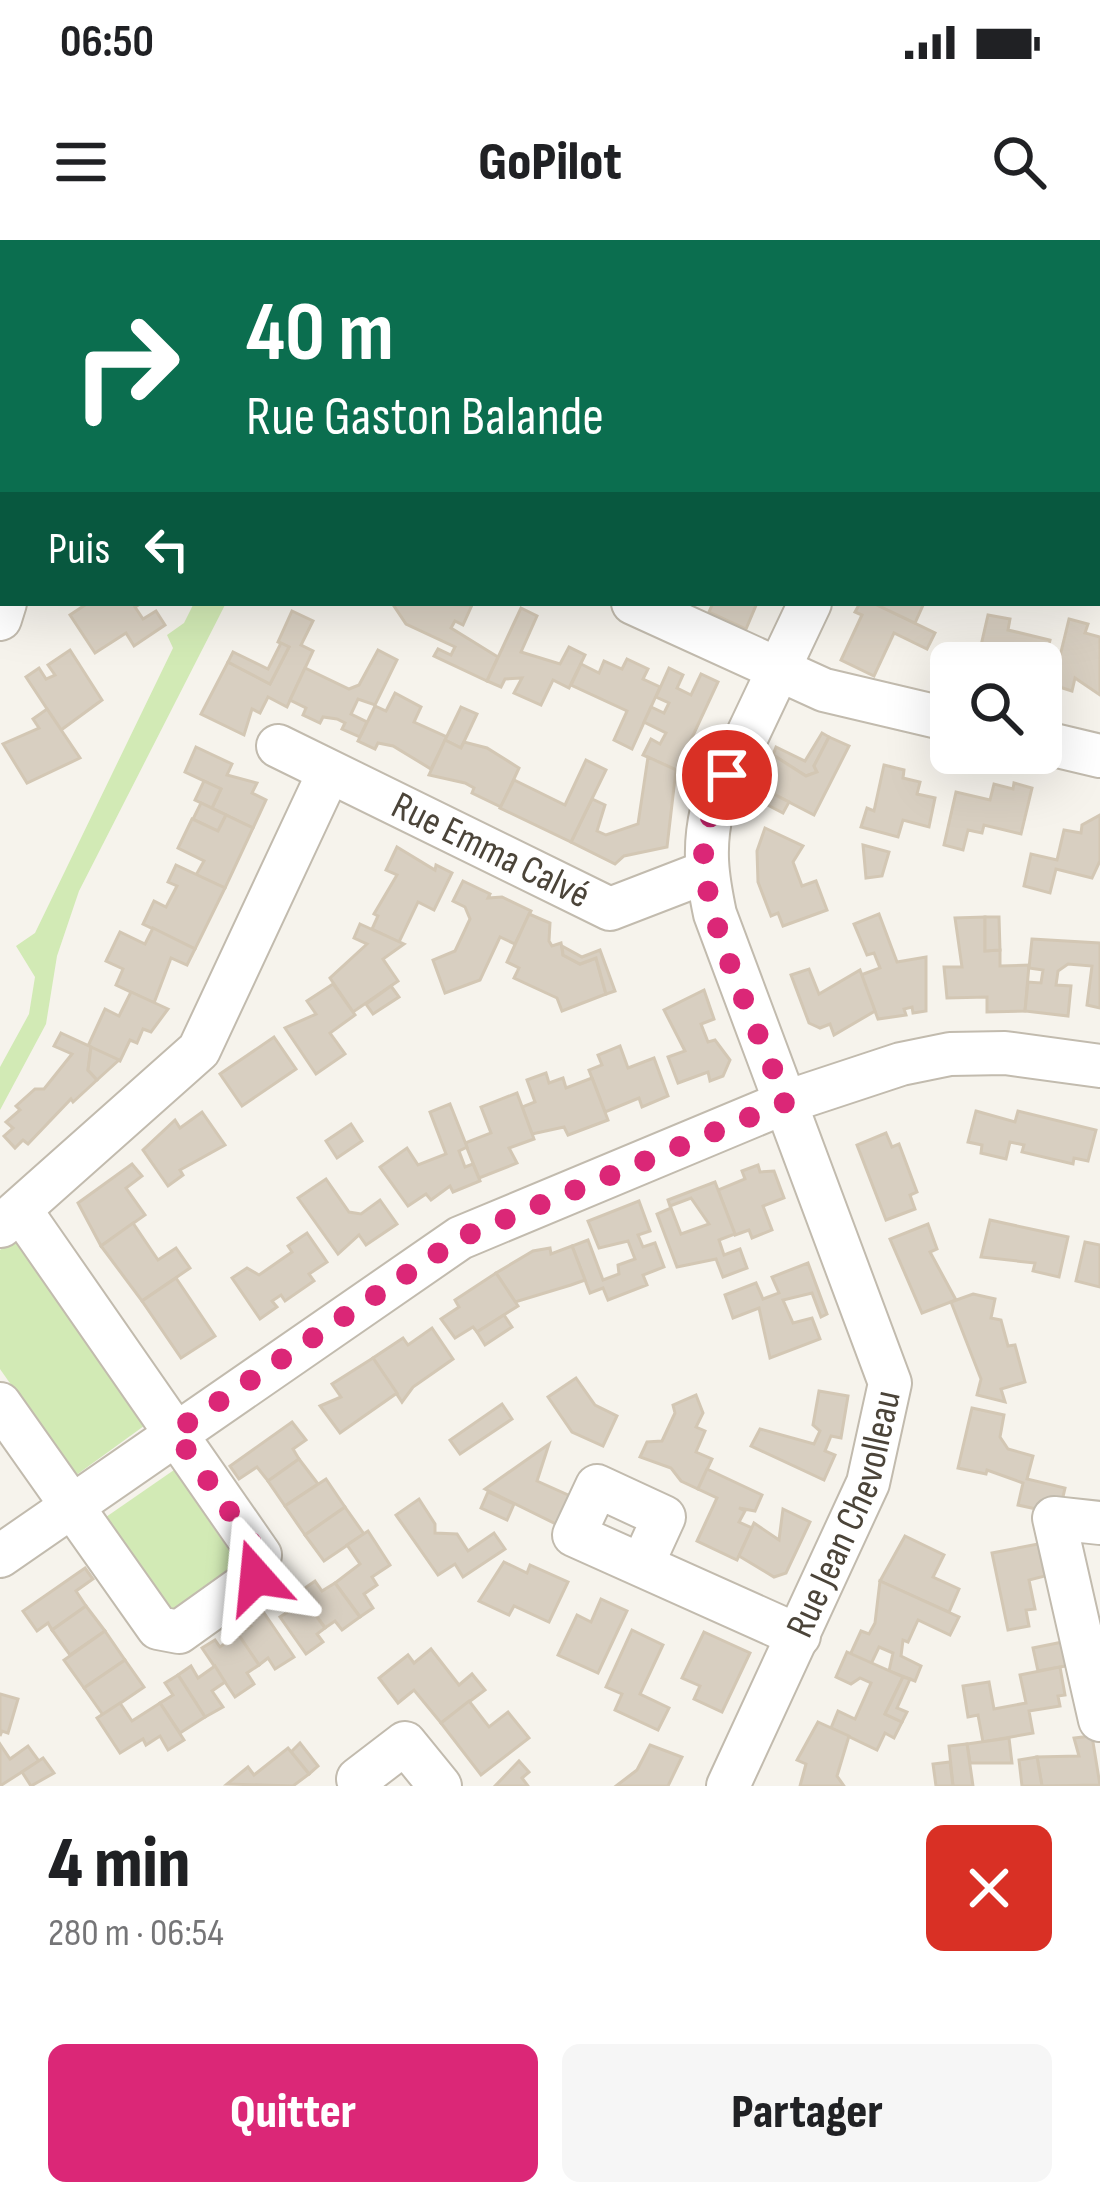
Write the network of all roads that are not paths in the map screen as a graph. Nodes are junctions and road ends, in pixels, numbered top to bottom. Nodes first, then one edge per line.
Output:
1 (639, 606) edge
2 (809, 606) edge
3 (778, 671) junction
4 (930, 715) edge
5 (278, 746) dead end
6 (1062, 747) edge
7 (1100, 756) edge
8 (329, 772) junction
9 (706, 872) junction
10 (1100, 1066) edge
11 (786, 1102) junction
12 (11, 1219) edge
13 (0, 1404) edge
14 (174, 1432) junction
15 (70, 1505) junction
16 (1100, 1523) edge
17 (0, 1556) edge
18 (642, 1564) dead end
19 (799, 1636) junction
20 (1100, 1720) edge
21 (363, 1786) edge
22 (440, 1786) edge
23 (728, 1786) edge

1 - 3 street
2 - 3 street, Rue Jean Chevolleau
3 - 4 street
3 - 9 street, Rue Jean Chevolleau
5 - 8 street, Rue Emma Calvé
6 - 7 street
8 - 9 street, Rue Emma Calvé
8 - 12 street
9 - 11 street, Rue Jean Chevolleau
10 - 11 street
11 - 14 street
11 - 19 street, Rue Jean Chevolleau
12 - 14 street
13 - 15 street
14 - 15 street
14 - 15 street
15 - 17 street
16 - 20 street
18 - 19 street
19 - 23 street, Rue Jean Chevolleau
21 - 22 street

